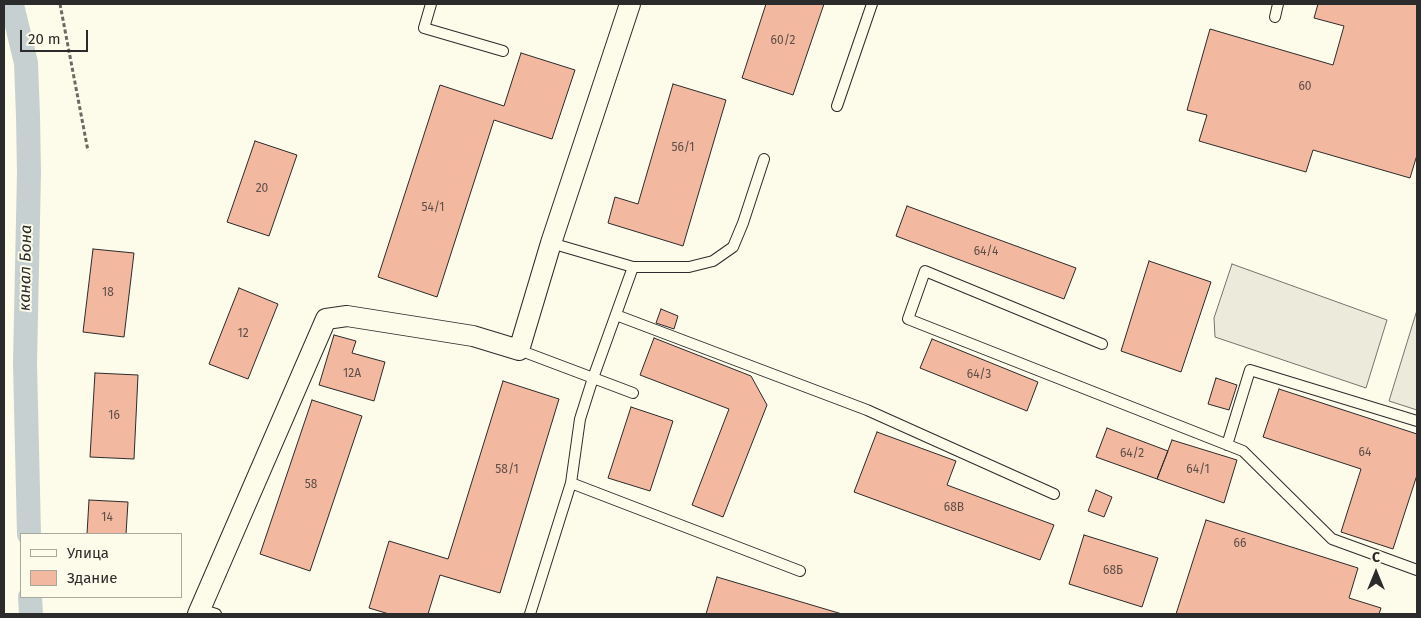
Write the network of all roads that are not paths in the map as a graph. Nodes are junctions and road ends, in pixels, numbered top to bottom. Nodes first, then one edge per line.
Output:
1 (431, 4) edge
2 (630, 4) edge
3 (872, 4) edge
4 (1278, 4) edge
5 (1274, 17) dead end
6 (504, 51) dead end
7 (837, 106) dead end
8 (764, 159) dead end
9 (551, 243) junction
10 (633, 267) junction
11 (616, 316) junction
12 (1102, 344) dead end
13 (518, 350) junction
14 (593, 378) junction
15 (633, 393) dead end
16 (1417, 421) edge
17 (1227, 445) junction
18 (570, 483) junction
19 (1054, 494) dead end
20 (1417, 570) edge
21 (800, 571) dead end
22 (205, 612) edge
23 (530, 614) edge

1 - 6 lane
2 - 9 street
3 - 7 lane
4 - 5 lane
8 - 10 lane
9 - 10 lane
9 - 13 street
10 - 11 lane
11 - 14 lane
11 - 19 lane
12 - 17 lane
13 - 14 lane
13 - 22 street
14 - 15 lane
14 - 18 lane
16 - 17 lane
17 - 20 lane
18 - 21 lane
18 - 23 lane

